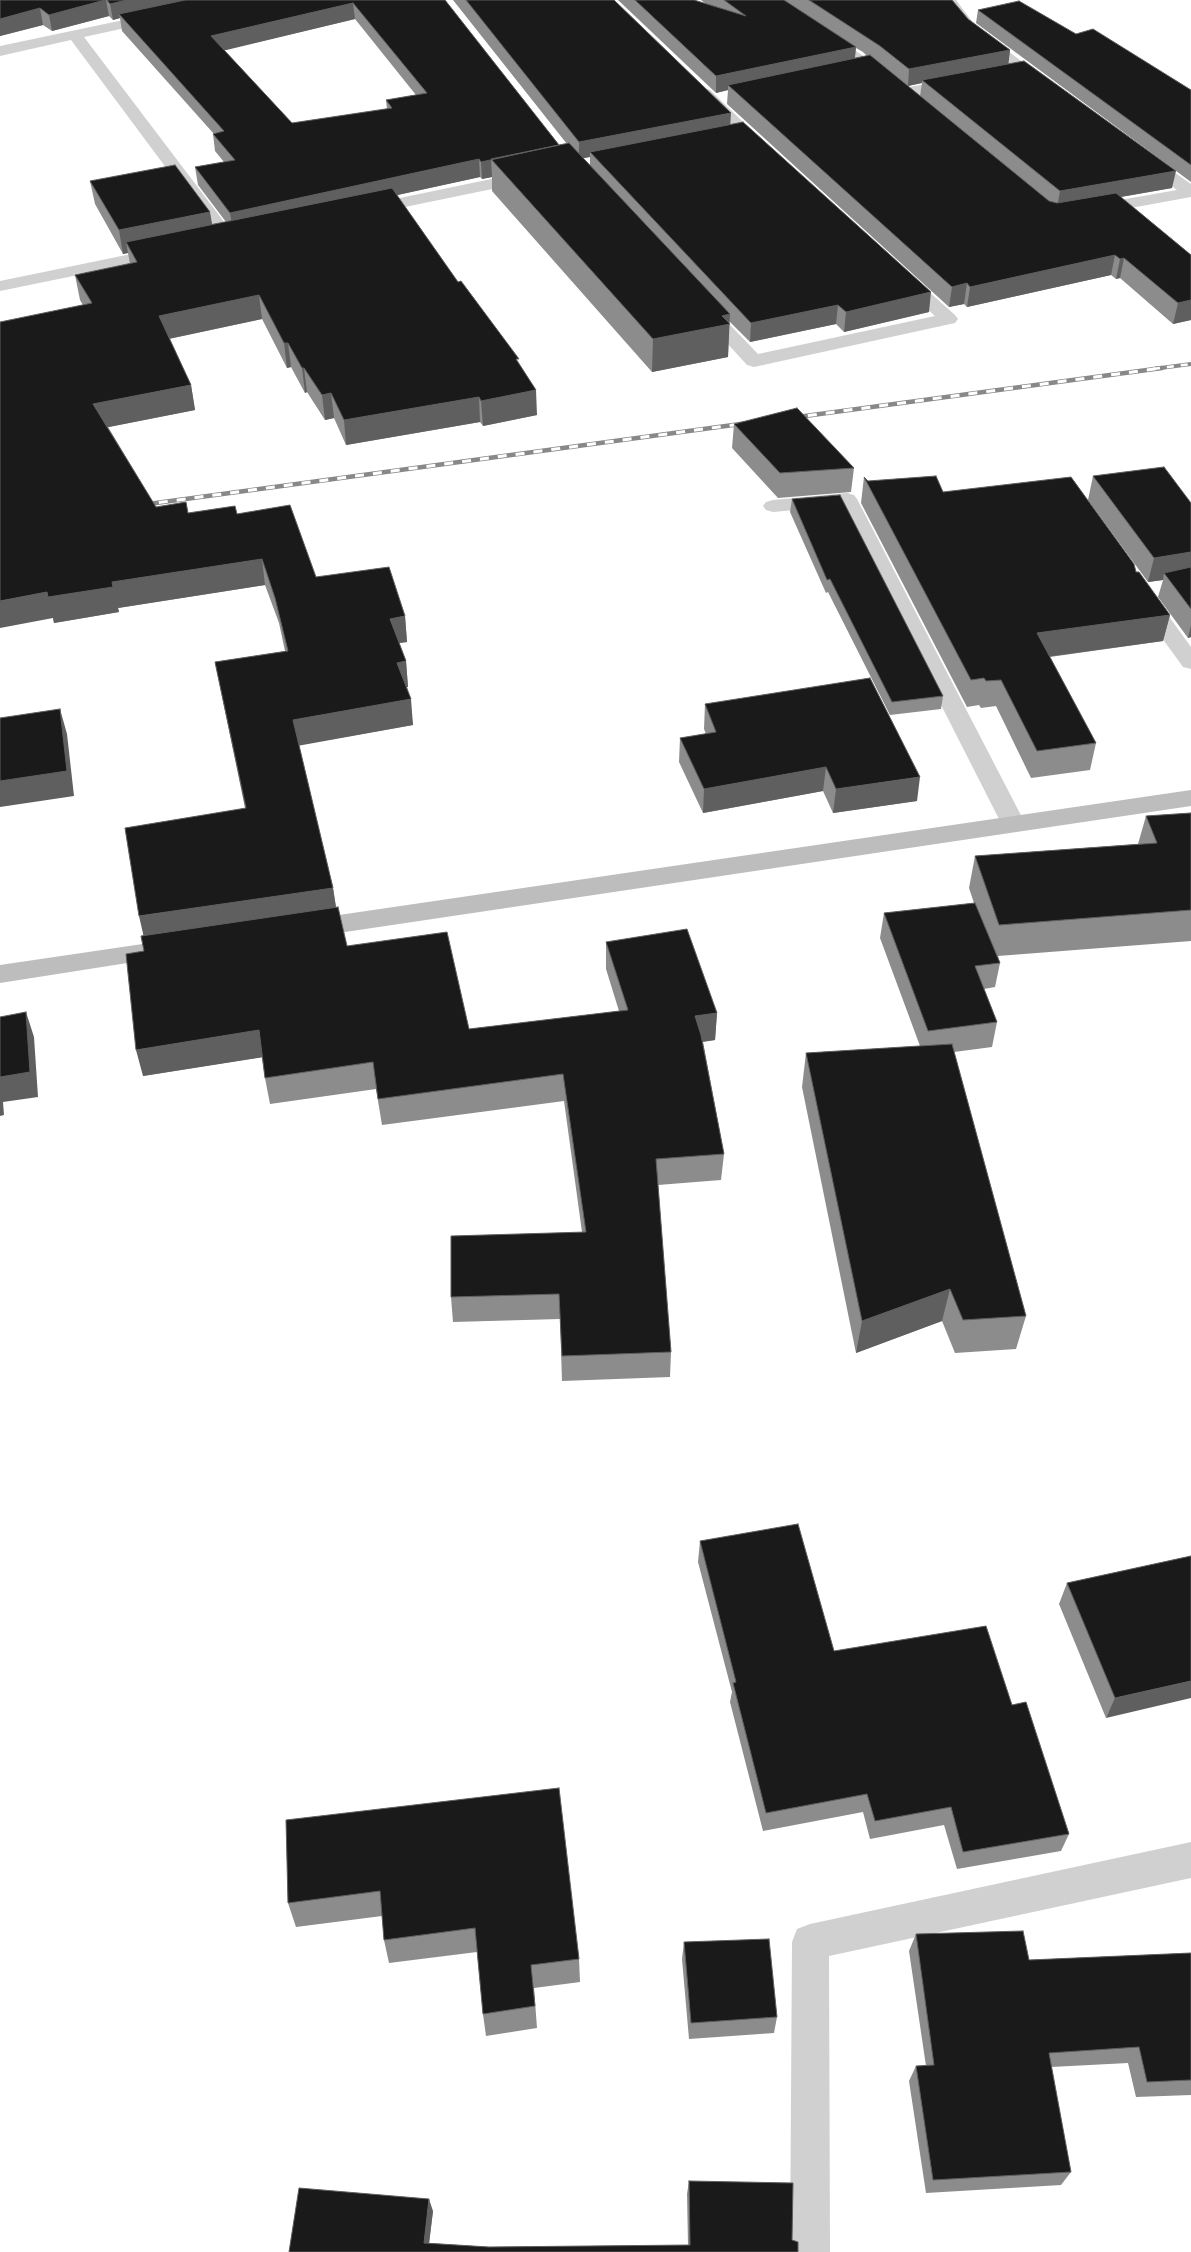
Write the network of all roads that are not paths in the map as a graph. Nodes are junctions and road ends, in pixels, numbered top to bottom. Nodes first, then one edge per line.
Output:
1 (769, 0) edge
2 (944, 0) edge
3 (169, 14) edge
4 (0, 34) edge
5 (75, 35) junction
6 (17, 47) junction
7 (0, 51) edge
8 (872, 67) junction
9 (1024, 70) junction
10 (853, 71) edge
11 (1005, 74) edge
12 (690, 81) edge
13 (968, 81) edge
14 (1056, 93) edge
15 (904, 94) junction
16 (730, 97) edge
17 (711, 101) junction
18 (919, 106) edge
19 (746, 134) junction
20 (727, 138) edge
21 (1135, 152) edge
22 (775, 160) edge
23 (545, 173) edge
24 (1081, 212) edge
25 (353, 213) edge
26 (247, 235) edge
27 (228, 238) junction
28 (209, 242) edge
29 (181, 248) edge
30 (891, 266) edge
31 (0, 286) edge
32 (694, 296) edge
33 (773, 506) dead end
34 (1165, 587) edge
35 (1191, 662) edge
36 (1191, 798) edge
37 (1013, 823) junction
38 (278, 933) edge
39 (182, 947) edge
40 (0, 974) edge
41 (1191, 1860) edge
42 (810, 2252) edge

1 - 8 street
2 - 9 street
3 - 5 street
4 - 6 street
5 - 6 street
5 - 27 street
6 - 7 street
8 - 10 street
8 - 15 street
9 - 11 street
9 - 14 street
12 - 17 street
13 - 15 street
15 - 18 street
16 - 17 street
17 - 19 street
19 - 20 street
19 - 22 street
21 - 24 street
23 - 25 street
26 - 27 street
27 - 28 street
29 - 31 street
30 - 32 street
33 - 37 street
34 - 35 street
36 - 37 street
37 - 38 street
39 - 40 street
41 - 42 street

